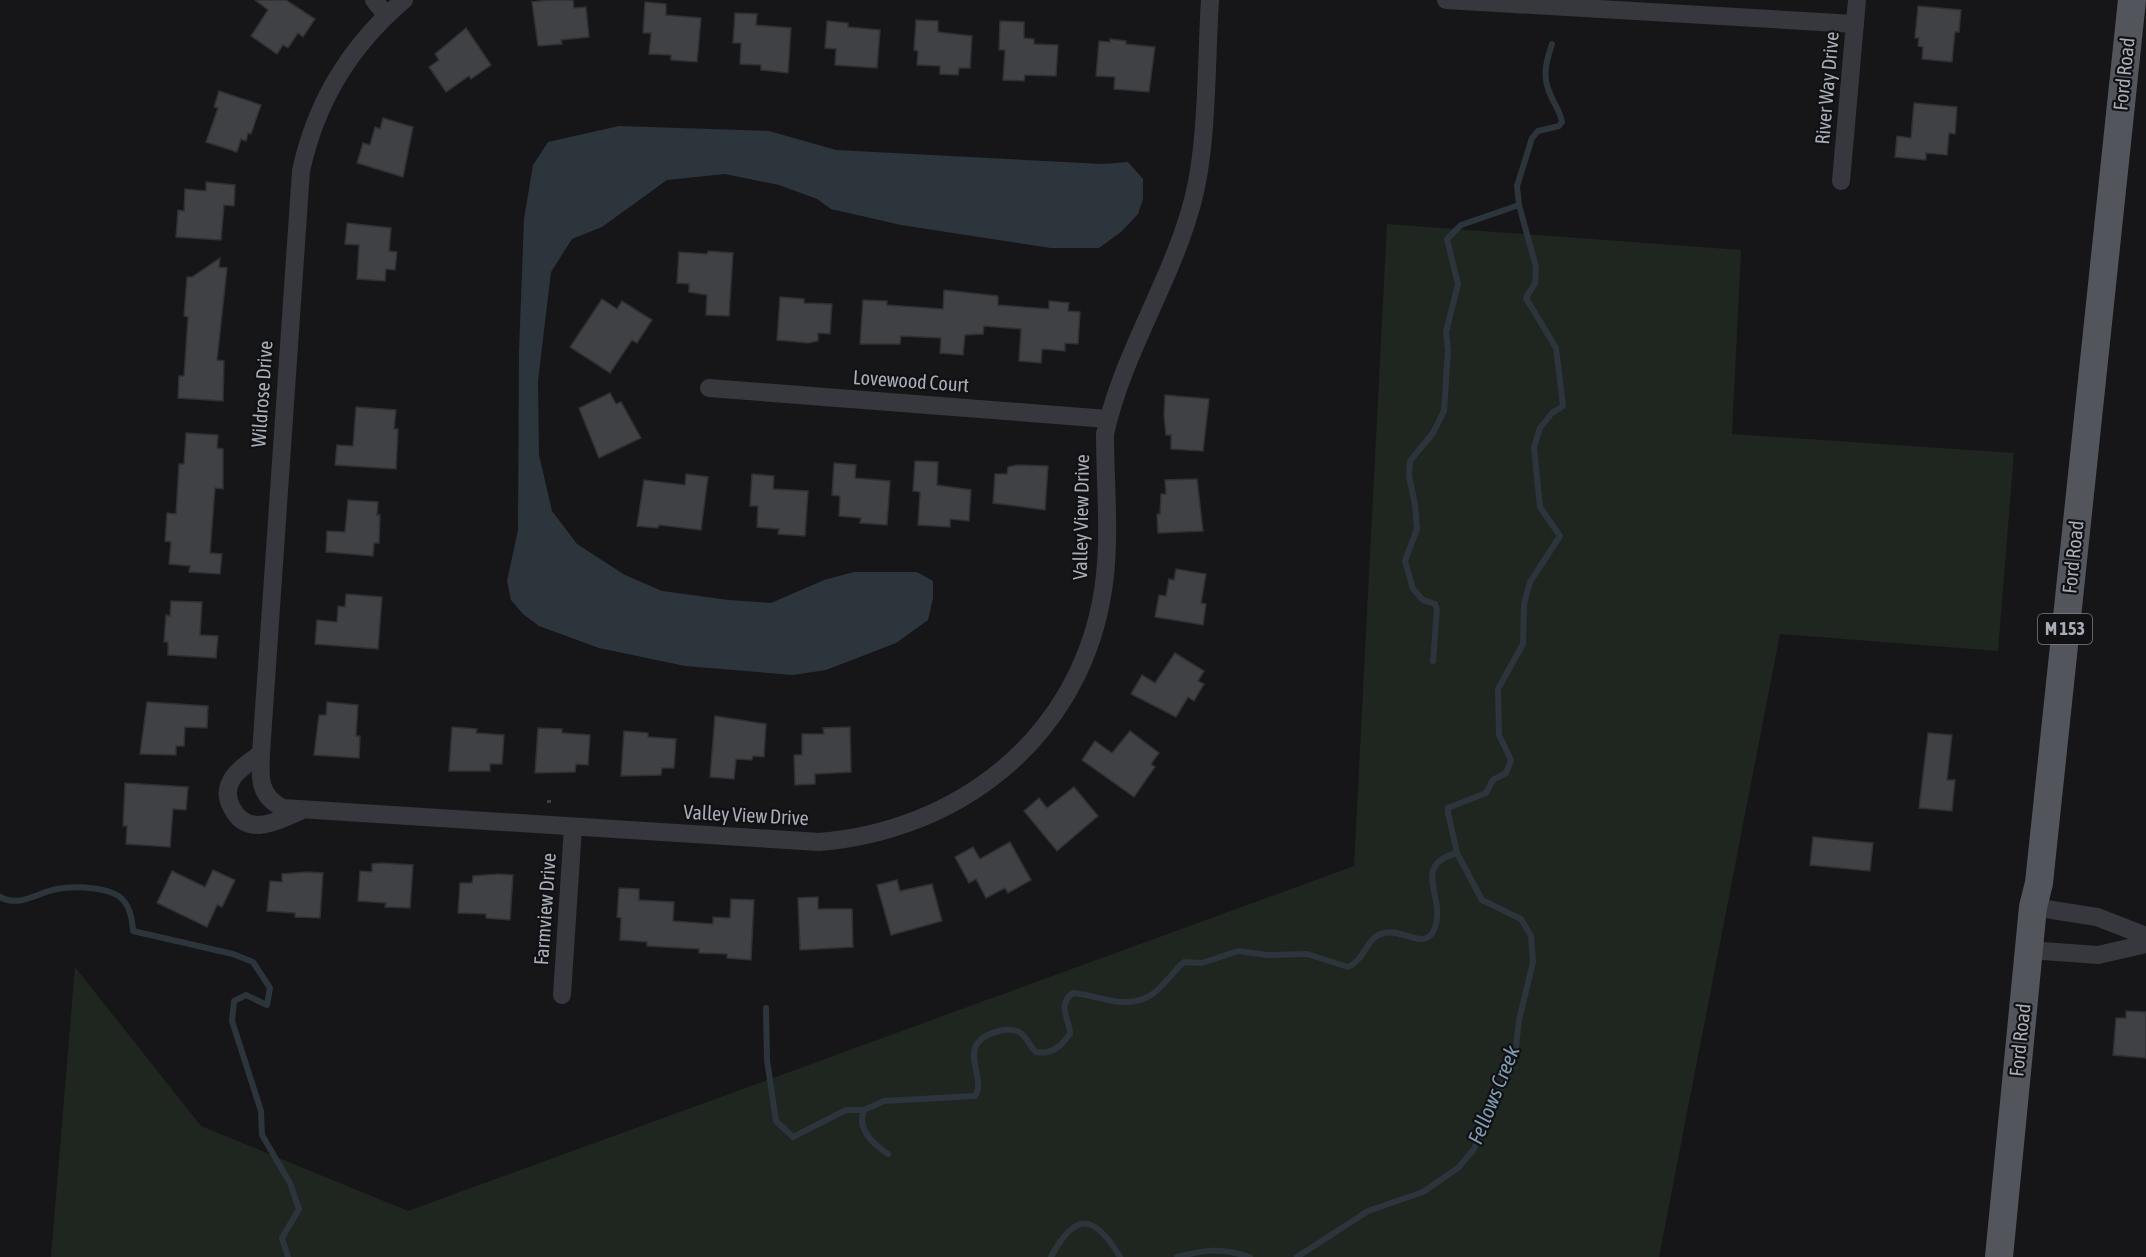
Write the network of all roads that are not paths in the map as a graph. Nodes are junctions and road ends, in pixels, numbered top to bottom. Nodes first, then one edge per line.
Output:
1 (374, 0) edge
2 (404, 0) edge
3 (1210, 0) edge
4 (1446, 0) edge
5 (1857, 0) edge
6 (2132, 0) edge
7 (386, 15) junction
8 (1855, 24) junction
9 (1841, 181) dead end
10 (709, 388) dead end
11 (1108, 419) junction
12 (261, 753) junction
13 (268, 798) joint
14 (305, 809) junction
15 (573, 827) junction
16 (2033, 907) junction
17 (2146, 936) edge
18 (2146, 944) edge
19 (2028, 950) junction
20 (562, 995) dead end
21 (1999, 1257) edge

1 - 7 street
2 - 7 street, Wildrose Drive
3 - 11 street, Valley View Drive
4 - 8 street
5 - 8 street, River Way Drive
6 - 16 main road, Ford Road / M 153
7 - 12 street, Wildrose Drive
8 - 9 street, River Way Drive
10 - 11 street, Lovewood Court
11 - 15 street, Valley View Drive
12 - 13 street, Wildrose Drive
12 - 14 street
13 - 14 street, Valley View Drive
14 - 15 street, Valley View Drive
15 - 20 street, Farmview Drive
16 - 17 street
16 - 19 main road, Ford Road / M 153
18 - 19 street
19 - 21 main road, Ford Road / M 153

